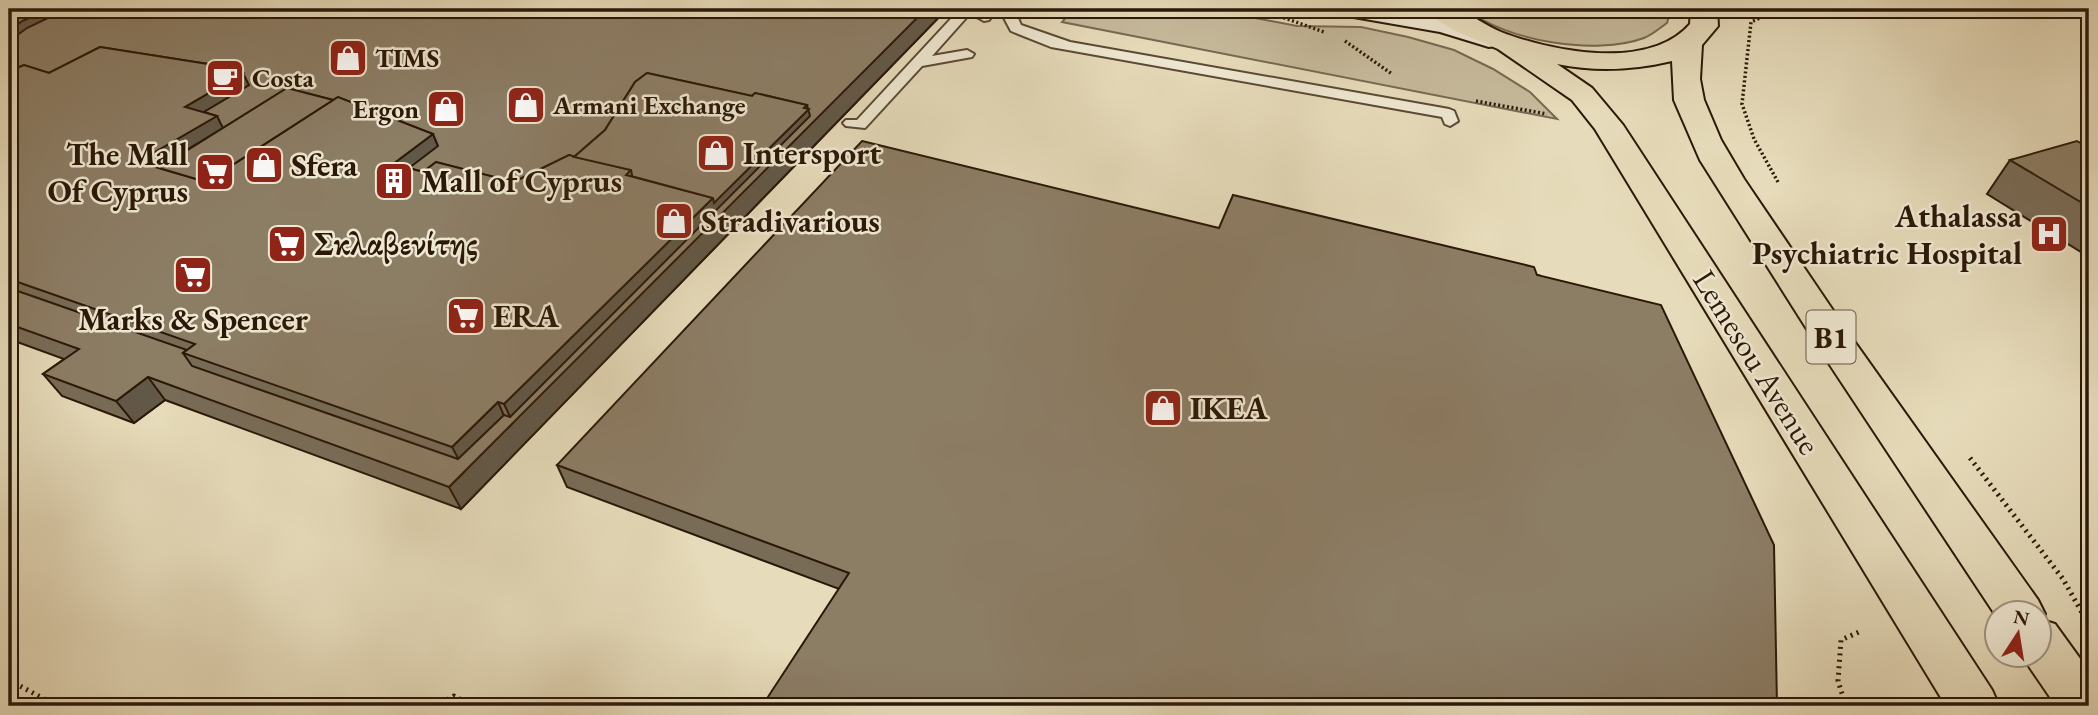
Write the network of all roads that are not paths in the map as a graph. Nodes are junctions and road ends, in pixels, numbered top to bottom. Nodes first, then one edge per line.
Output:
1 (967, 9) edge
2 (1015, 9) edge
3 (1351, 9) edge
4 (1439, 9) edge
5 (1704, 9) edge
6 (1689, 42) junction
7 (1499, 43) junction
8 (1056, 44) junction
9 (967, 54) dead end
10 (923, 59) junction
11 (1181, 73) dead end
12 (1450, 121) dead end
13 (851, 123) dead end
14 (2011, 600) edge
15 (2052, 658) edge
16 (1973, 706) edge
17 (2085, 706) edge

1 - 10 lane
2 - 8 lane
3 - 7 street
4 - 7 main road, B1
5 - 6 main road, B1
6 - 7 main road, B1
6 - 14 main road, B1
7 - 16 main road, Lemesou Avenue / B1
8 - 11 lane
8 - 12 lane
9 - 10 lane
10 - 13 lane
15 - 17 main road

